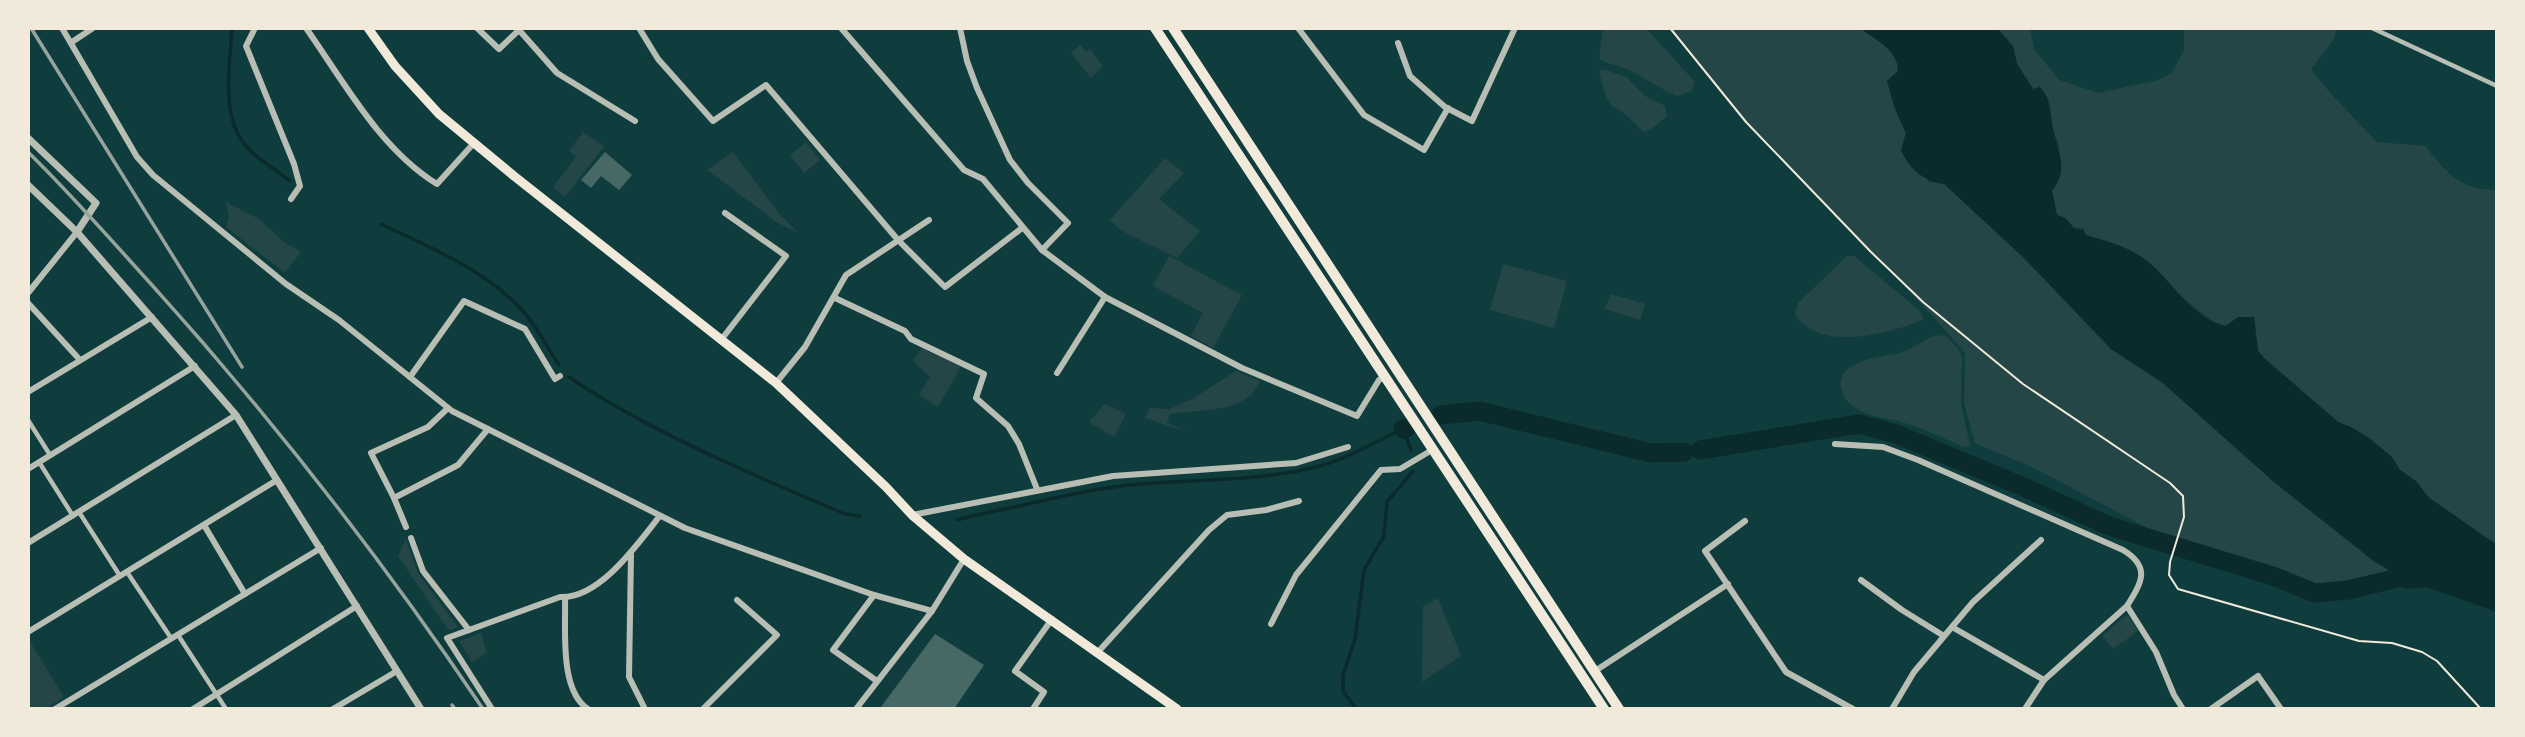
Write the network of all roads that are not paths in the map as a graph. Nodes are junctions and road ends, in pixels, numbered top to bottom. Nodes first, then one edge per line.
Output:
1 (62, 28) edge
2 (93, 28) edge
3 (255, 28) edge
4 (306, 28) edge
5 (368, 28) edge
6 (477, 28) edge
7 (639, 28) edge
8 (841, 28) edge
9 (960, 28) edge
10 (1155, 28) edge
11 (1173, 28) edge
12 (1298, 28) edge
13 (1515, 28) edge
14 (2372, 28) edge
15 (520, 29) edge
16 (72, 42) junction
17 (1398, 43) dead end
18 (2497, 86) edge
19 (1448, 108) junction
20 (635, 121) dead end
21 (28, 138) edge
22 (474, 144) junction
23 (28, 185) edge
24 (291, 199) dead end
25 (725, 214) dead end
26 (929, 220) dead end
27 (1022, 228) junction
28 (76, 232) junction
29 (898, 240) junction
30 (1042, 250) junction
31 (28, 293) edge
32 (1104, 297) junction
33 (835, 298) junction
34 (28, 303) edge
35 (152, 317) junction
36 (721, 340) junction
37 (80, 360) junction
38 (195, 366) junction
39 (1056, 373) dead end
40 (560, 376) dead end
41 (1385, 376) junction
42 (410, 377) junction
43 (776, 383) junction
44 (28, 392) edge
45 (449, 408) junction
46 (236, 415) junction
47 (28, 421) edge
48 (488, 429) junction
49 (1835, 444) dead end
50 (1348, 447) dead end
51 (1432, 450) junction
52 (50, 455) junction
53 (39, 462) junction
54 (28, 469) edge
55 (277, 480) junction
56 (1037, 489) junction
57 (394, 498) junction
58 (1299, 501) dead end
59 (76, 514) junction
60 (912, 514) junction
61 (659, 517) junction
62 (1745, 521) dead end
63 (204, 526) junction
64 (406, 527) dead end
65 (411, 538) dead end
66 (2041, 540) dead end
67 (28, 543) edge
68 (321, 548) junction
69 (631, 553) junction
70 (964, 559) junction
71 (123, 574) junction
72 (1861, 580) dead end
73 (1728, 584) junction
74 (245, 594) junction
75 (874, 595) junction
76 (565, 597) junction
77 (737, 600) dead end
78 (357, 606) junction
79 (2127, 606) junction
80 (932, 611) junction
81 (1052, 619) junction
82 (1271, 624) dead end
83 (1952, 627) junction
84 (469, 630) junction
85 (28, 632) edge
86 (1944, 636) junction
87 (174, 637) junction
88 (1098, 652) junction
89 (397, 671) junction
90 (1595, 671) junction
91 (2044, 680) junction
92 (877, 681) junction
93 (217, 695) junction
94 (55, 709) edge
95 (193, 709) edge
96 (226, 709) edge
97 (333, 709) edge
98 (421, 709) edge
99 (492, 709) edge
100 (588, 709) edge
101 (645, 709) edge
102 (703, 709) edge
103 (856, 709) edge
104 (1033, 709) edge
105 (1177, 709) edge
106 (1604, 709) edge
107 (1619, 709) edge
108 (1853, 709) edge
109 (1892, 709) edge
110 (2025, 709) edge
111 (2183, 709) edge
112 (2211, 709) edge
113 (2281, 709) edge

1 - 16 street
2 - 16 street
3 - 24 street
4 - 22 street
5 - 22 main road
6 - 15 street
7 - 29 street
8 - 27 street
9 - 30 street
10 - 41 highway
11 - 90 highway
12 - 19 street
13 - 19 street
14 - 18 street
15 - 20 street
16 - 42 street
17 - 19 street
21 - 28 street
22 - 36 main road
23 - 28 street
25 - 36 street
26 - 29 street
27 - 29 street
27 - 30 street
28 - 31 street
28 - 35 street
29 - 33 street
30 - 32 street
32 - 39 street
32 - 41 street
33 - 43 street
33 - 56 street
34 - 37 street
35 - 37 street
35 - 38 street
36 - 43 main road
37 - 44 street
38 - 46 street
38 - 52 street
40 - 42 street
41 - 51 highway
42 - 45 street
43 - 60 main road
45 - 48 street
45 - 57 street
46 - 55 street
46 - 59 street
47 - 52 street
48 - 57 street
48 - 61 street
49 - 79 street
50 - 56 street
51 - 82 street
51 - 106 highway
52 - 53 street
53 - 54 street
53 - 59 street
55 - 63 street
55 - 68 street
56 - 60 street
57 - 64 street
58 - 88 street
59 - 67 street
59 - 71 street
60 - 70 main road
61 - 69 street
61 - 75 street
62 - 73 street
63 - 71 street
63 - 74 street
65 - 84 street
66 - 83 street
68 - 74 street
68 - 78 street
69 - 76 street
69 - 101 street
70 - 80 street
70 - 81 main road
71 - 85 street
71 - 87 street
72 - 86 street
73 - 90 street
73 - 108 street
74 - 87 street
75 - 80 street
75 - 92 street
76 - 84 street
76 - 100 street
77 - 102 street
78 - 89 street
78 - 93 street
79 - 91 street
79 - 111 street
80 - 92 street
81 - 88 main road
81 - 104 street
83 - 86 street
83 - 91 street
84 - 99 street
86 - 109 street
87 - 93 street
87 - 94 street
88 - 105 main road
89 - 97 street
89 - 98 street
90 - 107 highway
91 - 110 street
92 - 103 street
93 - 95 street
93 - 96 street
112 - 113 street

